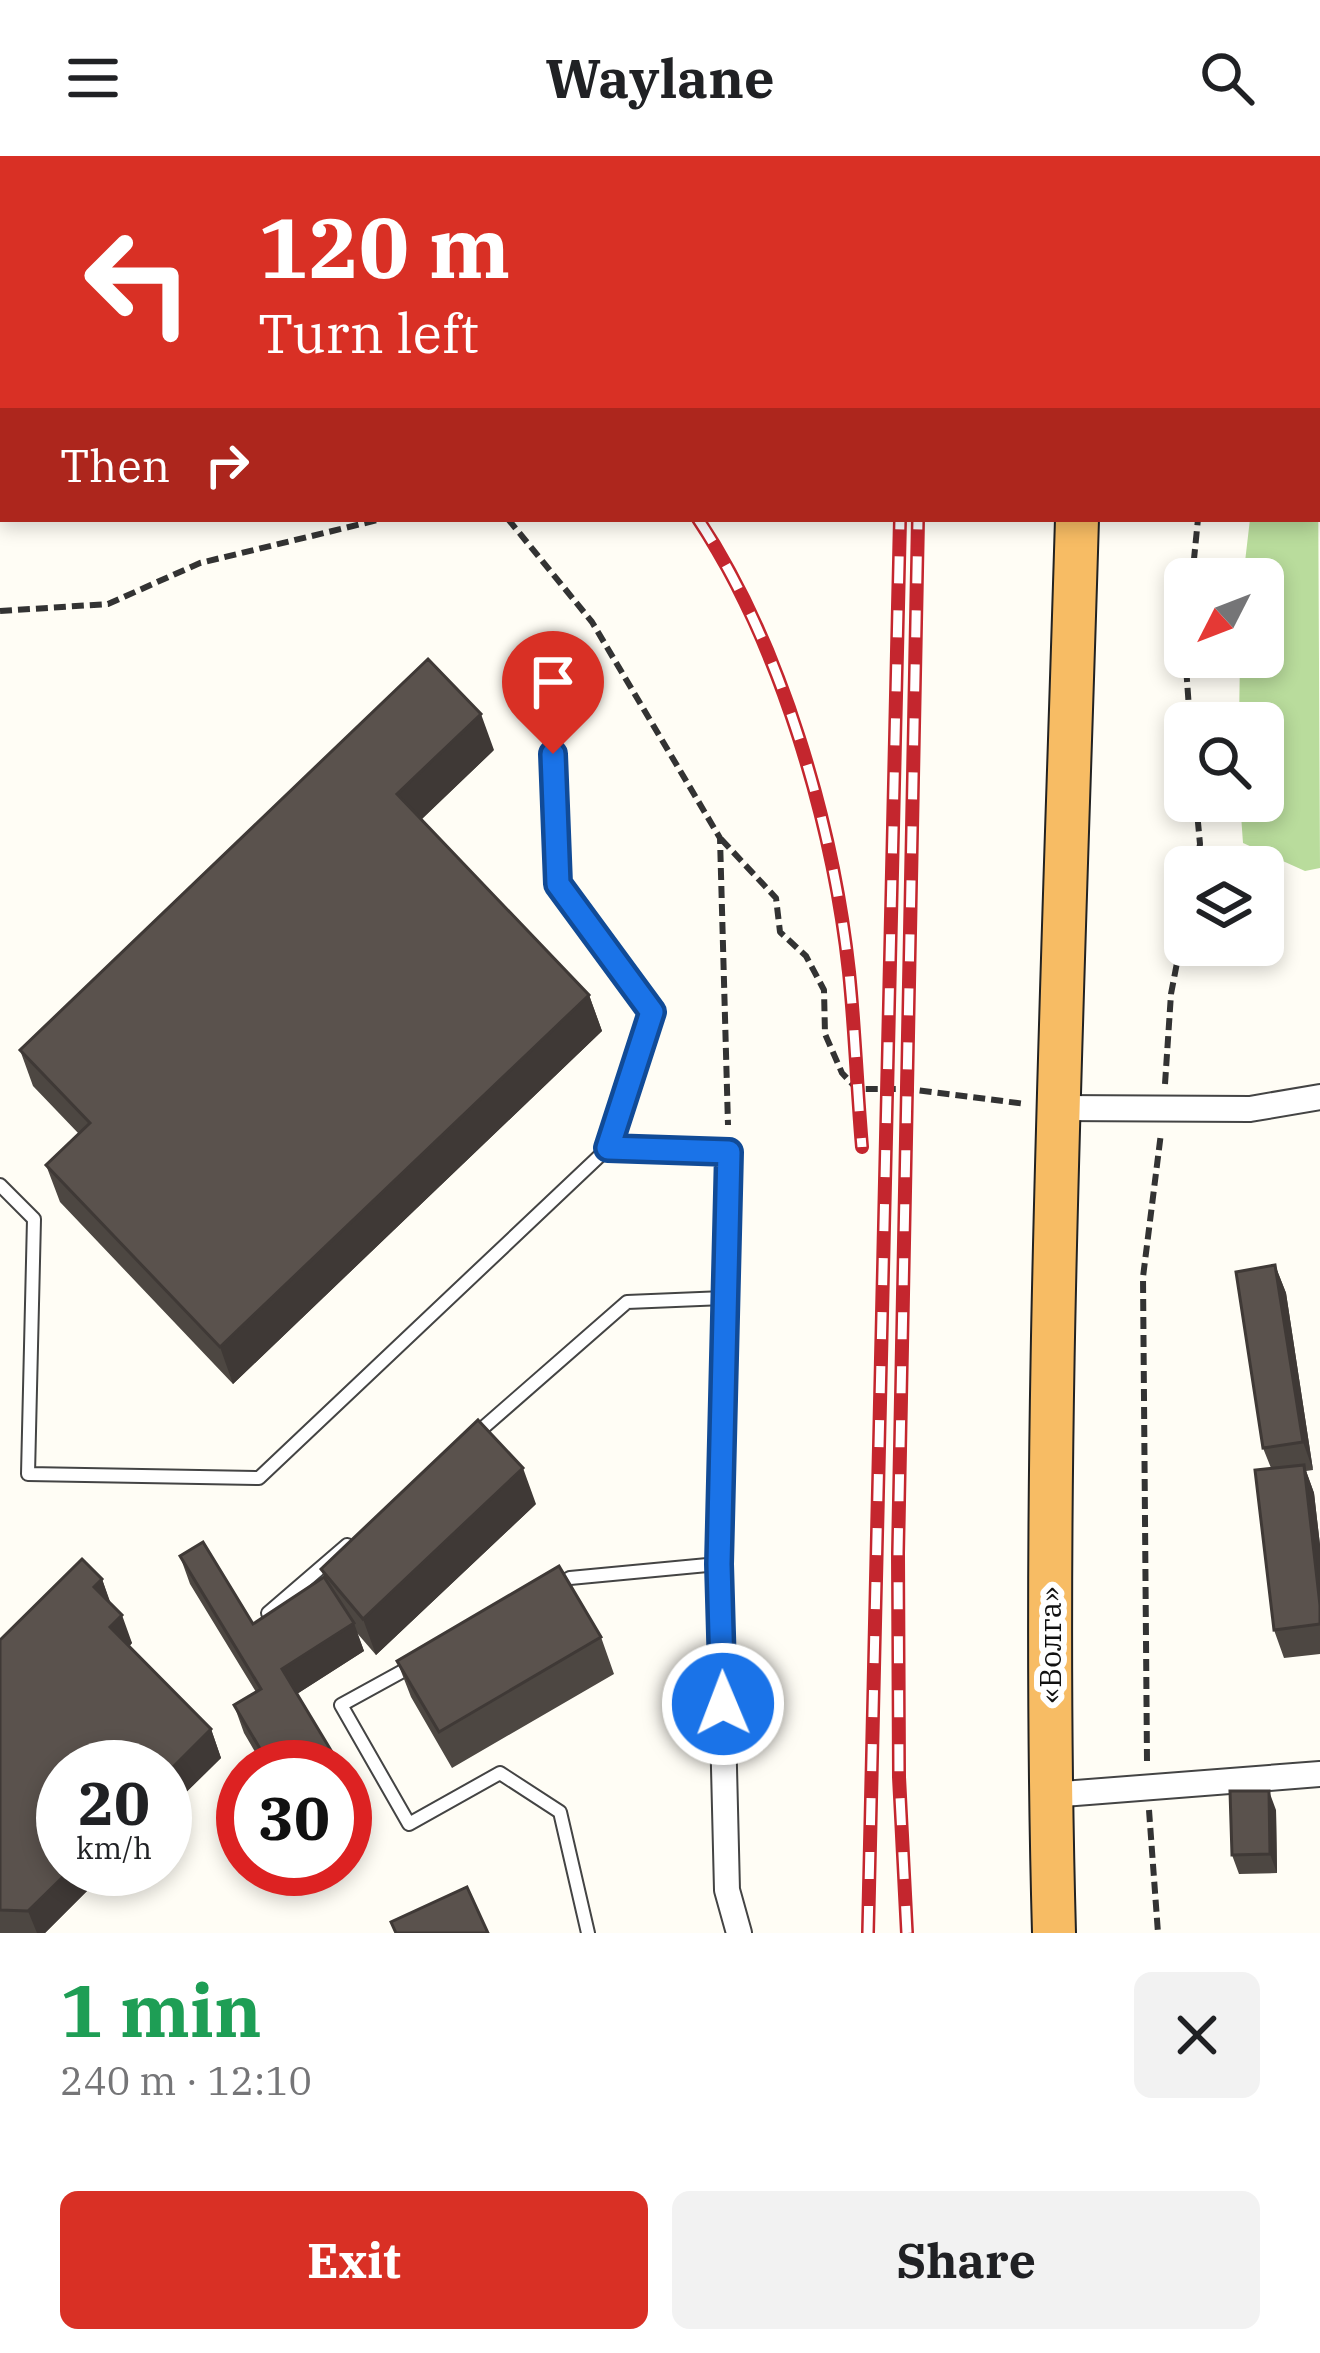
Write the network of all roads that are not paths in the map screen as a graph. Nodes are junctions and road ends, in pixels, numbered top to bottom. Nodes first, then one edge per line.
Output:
1 (1077, 522) edge
2 (551, 711) dead end
3 (1320, 1097) edge
4 (1059, 1108) junction
5 (608, 1148) junction
6 (729, 1152) joint
7 (0, 1186) edge
8 (725, 1298) junction
9 (466, 1442) edge
10 (358, 1536) edge
11 (719, 1564) junction
12 (550, 1590) edge
13 (268, 1613) edge
14 (425, 1659) edge
15 (1320, 1774) edge
16 (1050, 1795) junction
17 (588, 1933) edge
18 (739, 1933) edge
19 (1054, 1933) edge

1 - 4 highway, «Волга»
2 - 5 lane
3 - 4 street
4 - 16 highway, «Волга»
5 - 6 lane
5 - 7 lane
6 - 8 street
8 - 9 lane
8 - 11 street
10 - 13 lane
11 - 12 lane
11 - 18 street
14 - 17 lane
15 - 16 street
16 - 19 highway, «Волга»

